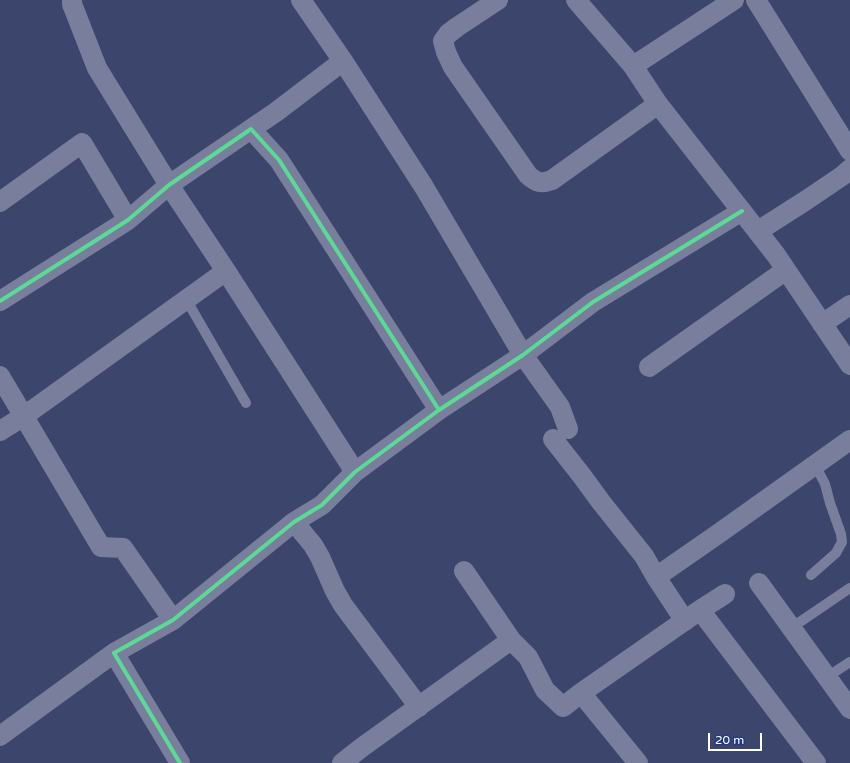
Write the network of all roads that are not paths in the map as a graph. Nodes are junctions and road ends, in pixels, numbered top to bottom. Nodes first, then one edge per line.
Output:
1 (72, 0) edge
2 (302, 0) edge
3 (498, 0) edge
4 (576, 0) edge
5 (734, 0) edge
6 (756, 0) edge
7 (343, 61) junction
8 (633, 66) junction
9 (658, 104) junction
10 (251, 129) junction
11 (850, 151) edge
12 (847, 178) edge
13 (169, 185) junction
14 (0, 202) edge
15 (742, 211) junction
16 (128, 220) junction
17 (758, 231) junction
18 (786, 270) junction
19 (226, 271) junction
20 (186, 299) junction
21 (0, 301) edge
22 (850, 305) edge
23 (822, 324) junction
24 (523, 355) junction
25 (850, 365) edge
26 (649, 367) dead end
27 (0, 376) edge
28 (246, 403) dead end
29 (439, 410) junction
30 (24, 416) junction
31 (0, 431) edge
32 (850, 440) edge
33 (815, 465) junction
34 (355, 472) junction
35 (294, 522) junction
36 (464, 571) dead end
37 (812, 574) dead end
38 (656, 577) junction
39 (759, 583) dead end
40 (850, 588) edge
41 (725, 594) dead end
42 (692, 616) junction
43 (173, 620) junction
44 (791, 628) junction
45 (511, 640) junction
46 (114, 653) junction
47 (850, 662) edge
48 (827, 677) junction
49 (581, 693) junction
50 (418, 707) junction
51 (850, 709) edge
52 (0, 736) edge
53 (180, 763) edge
54 (342, 763) edge
55 (638, 763) edge
56 (816, 763) edge

1 - 13 street
2 - 7 street
3 - 9 street
4 - 8 street
5 - 8 street
6 - 11 street
7 - 10 street
7 - 24 street
8 - 9 street
9 - 15 street
10 - 13 street
10 - 29 street
12 - 17 street
13 - 16 street
13 - 19 street
14 - 16 street
15 - 17 street
15 - 24 street
16 - 21 street
17 - 18 street
18 - 23 street
18 - 26 street
19 - 20 street
19 - 34 street
20 - 28 lane
20 - 30 street
22 - 23 street
23 - 25 street
24 - 29 street
24 - 38 street
27 - 30 street
29 - 34 street
30 - 31 street
30 - 43 street
32 - 33 street
33 - 37 lane
33 - 38 street
34 - 35 street
35 - 43 street
35 - 50 street
36 - 45 street
38 - 42 street
39 - 44 street
40 - 44 lane
41 - 42 street
42 - 49 street
42 - 56 street
43 - 46 street
44 - 48 street
45 - 49 street
45 - 50 street
46 - 52 street
46 - 53 street
47 - 48 lane
48 - 51 street
49 - 55 street
50 - 54 street

